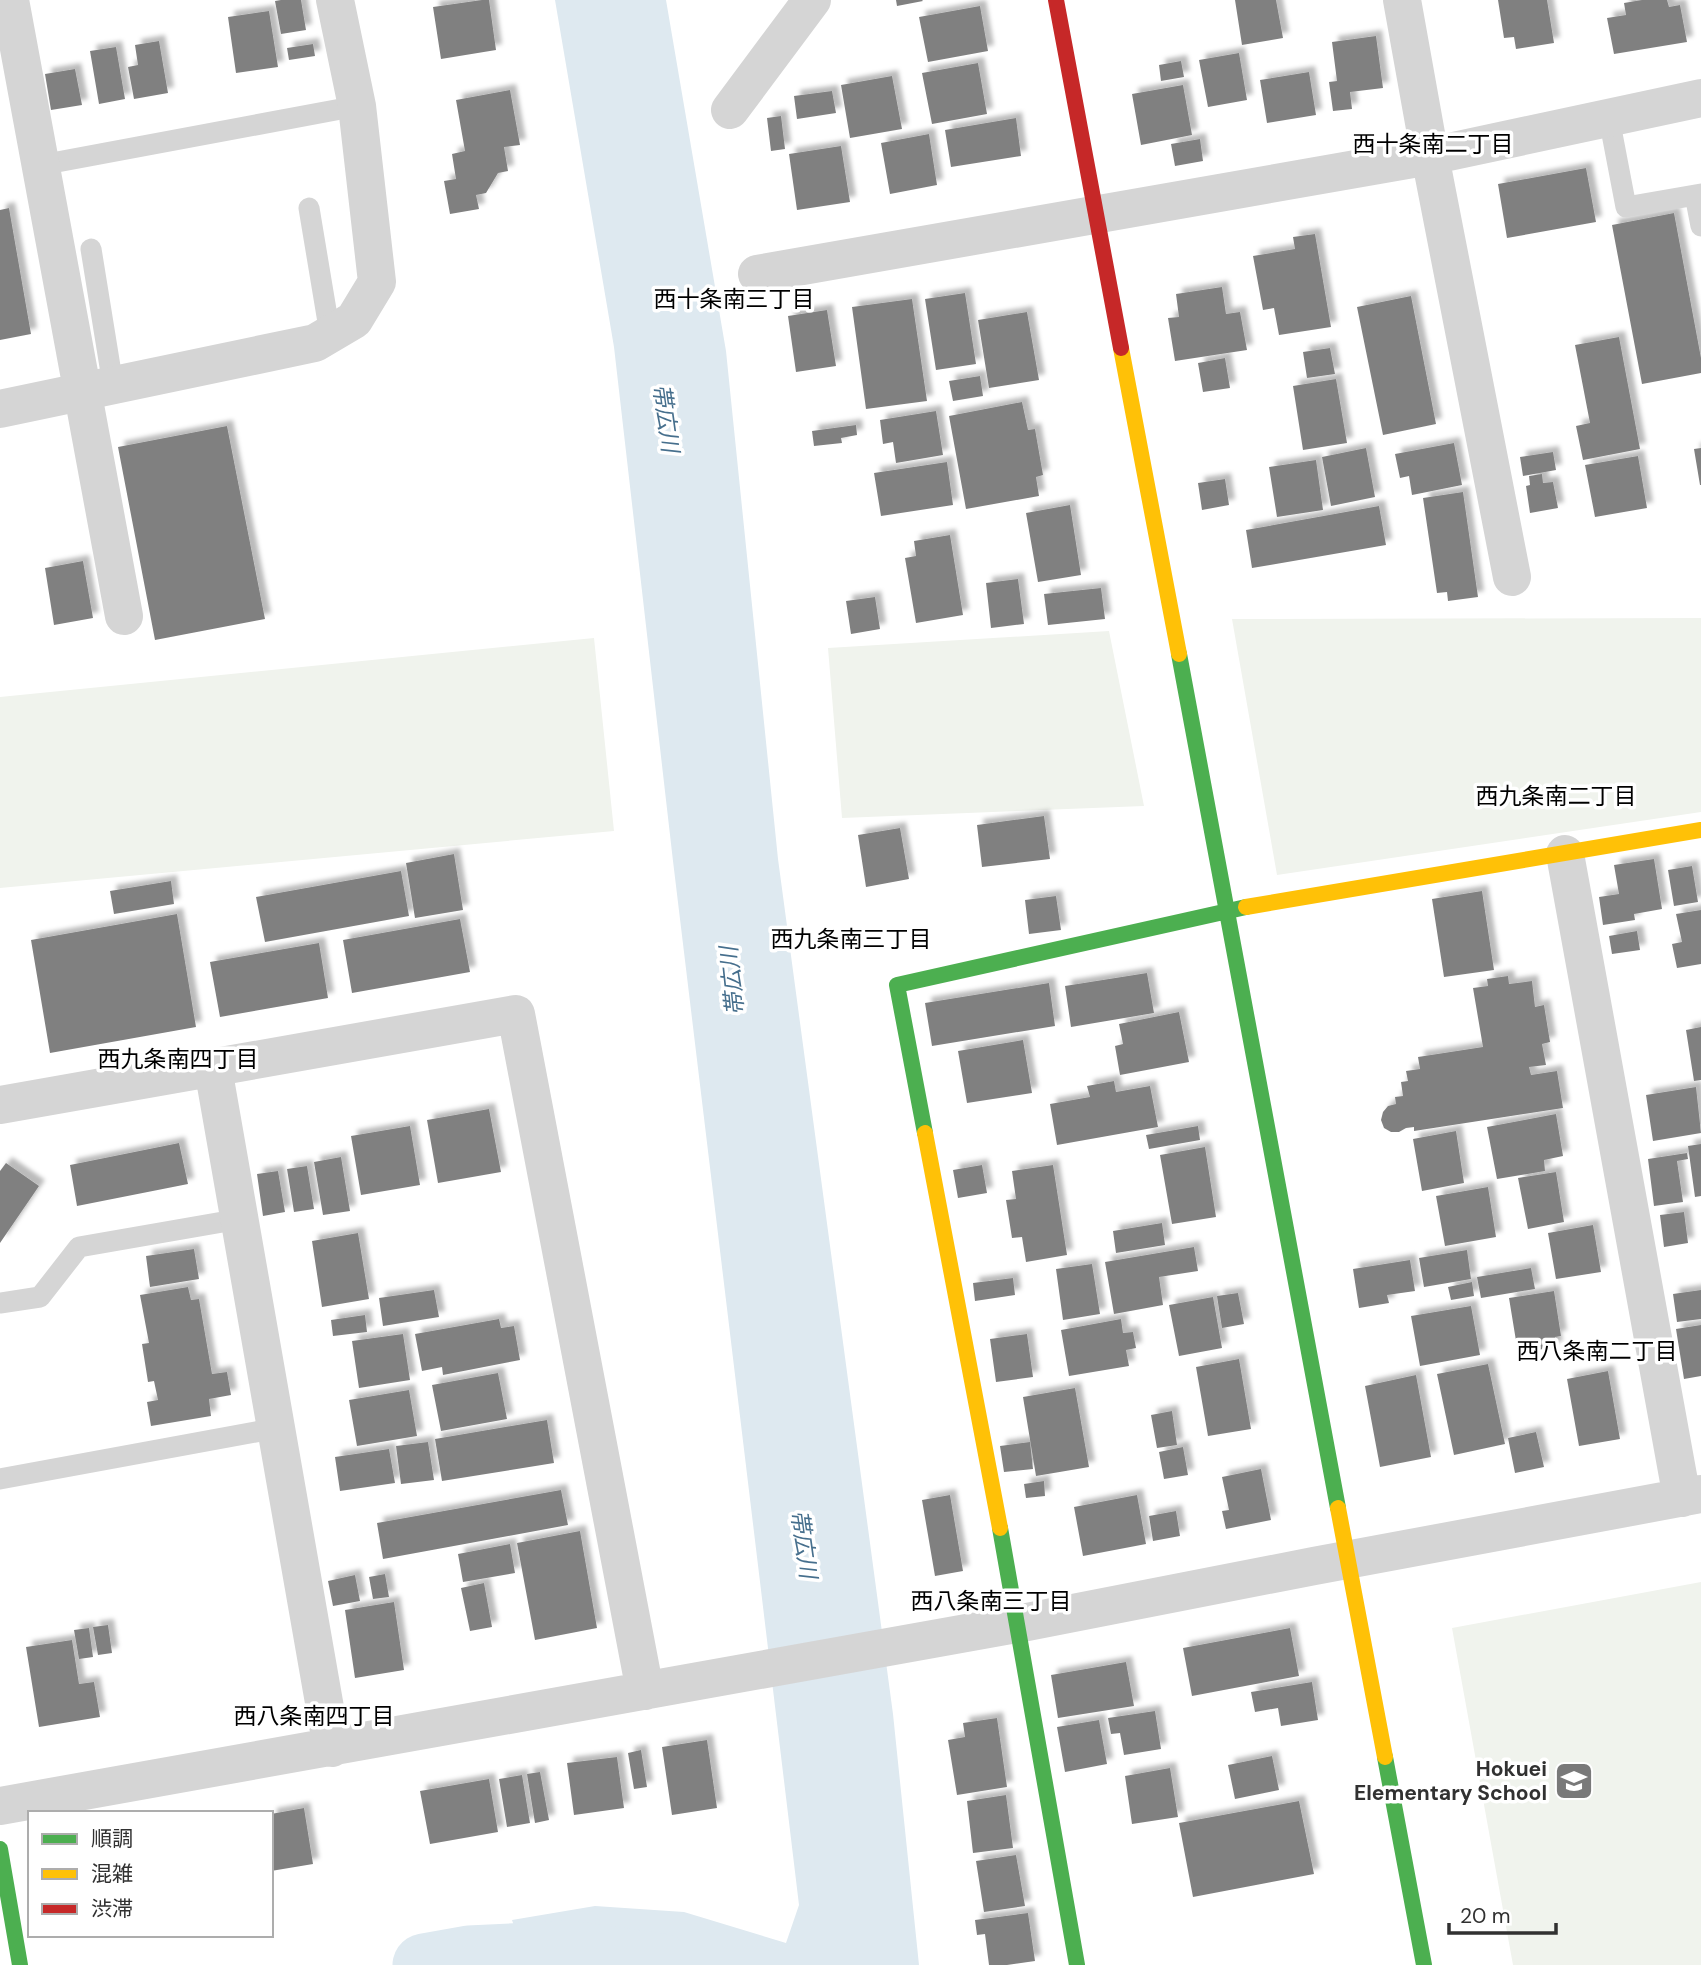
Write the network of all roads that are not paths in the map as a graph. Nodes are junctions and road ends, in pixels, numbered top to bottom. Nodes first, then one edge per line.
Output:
1 (10, 0) edge
2 (334, 0) edge
3 (812, 0) edge
4 (1056, 0) edge
5 (1402, 0) edge
6 (12, 77) edge
7 (1701, 98) edge
8 (357, 106) junction
9 (730, 110) dead end
10 (1609, 118) junction
11 (1430, 156) junction
12 (41, 165) junction
13 (1698, 194) edge
14 (309, 208) dead end
15 (1096, 213) junction
16 (1701, 226) edge
17 (92, 249) dead end
18 (757, 274) dead end
19 (330, 334) junction
20 (98, 388) junction
21 (0, 410) edge
22 (1512, 577) dead end
23 (124, 616) dead end
24 (1701, 830) edge
25 (1565, 855) junction
26 (1226, 910) junction
27 (213, 1068) junction
28 (0, 1105) edge
29 (240, 1219) junction
30 (0, 1303) edge
31 (276, 1428) junction
32 (0, 1479) edge
33 (1691, 1496) edge
34 (1348, 1559) junction
35 (1017, 1623) junction
36 (645, 1691) junction
37 (332, 1748) junction
38 (0, 1806) edge
39 (0, 1849) edge
40 (12, 1952) edge
41 (1077, 1965) edge
42 (1424, 1965) edge

1 - 6 street
2 - 8 street
3 - 9 street
4 - 15 street
5 - 11 street
6 - 12 street
7 - 10 street
8 - 12 lane
8 - 19 street
10 - 11 street
10 - 13 lane
11 - 15 street
11 - 22 street
12 - 20 street
13 - 16 lane
14 - 19 lane
15 - 18 street
15 - 26 street
17 - 20 lane
19 - 20 street
20 - 21 street
20 - 23 street
24 - 25 street
25 - 26 street
25 - 33 street
26 - 34 street
26 - 35 street
27 - 28 street
27 - 29 street
27 - 36 street
29 - 30 lane
29 - 31 street
31 - 32 lane
31 - 37 street
33 - 34 street
34 - 35 street
34 - 42 street
35 - 36 street
35 - 41 street
36 - 37 street
37 - 38 street
39 - 40 street

